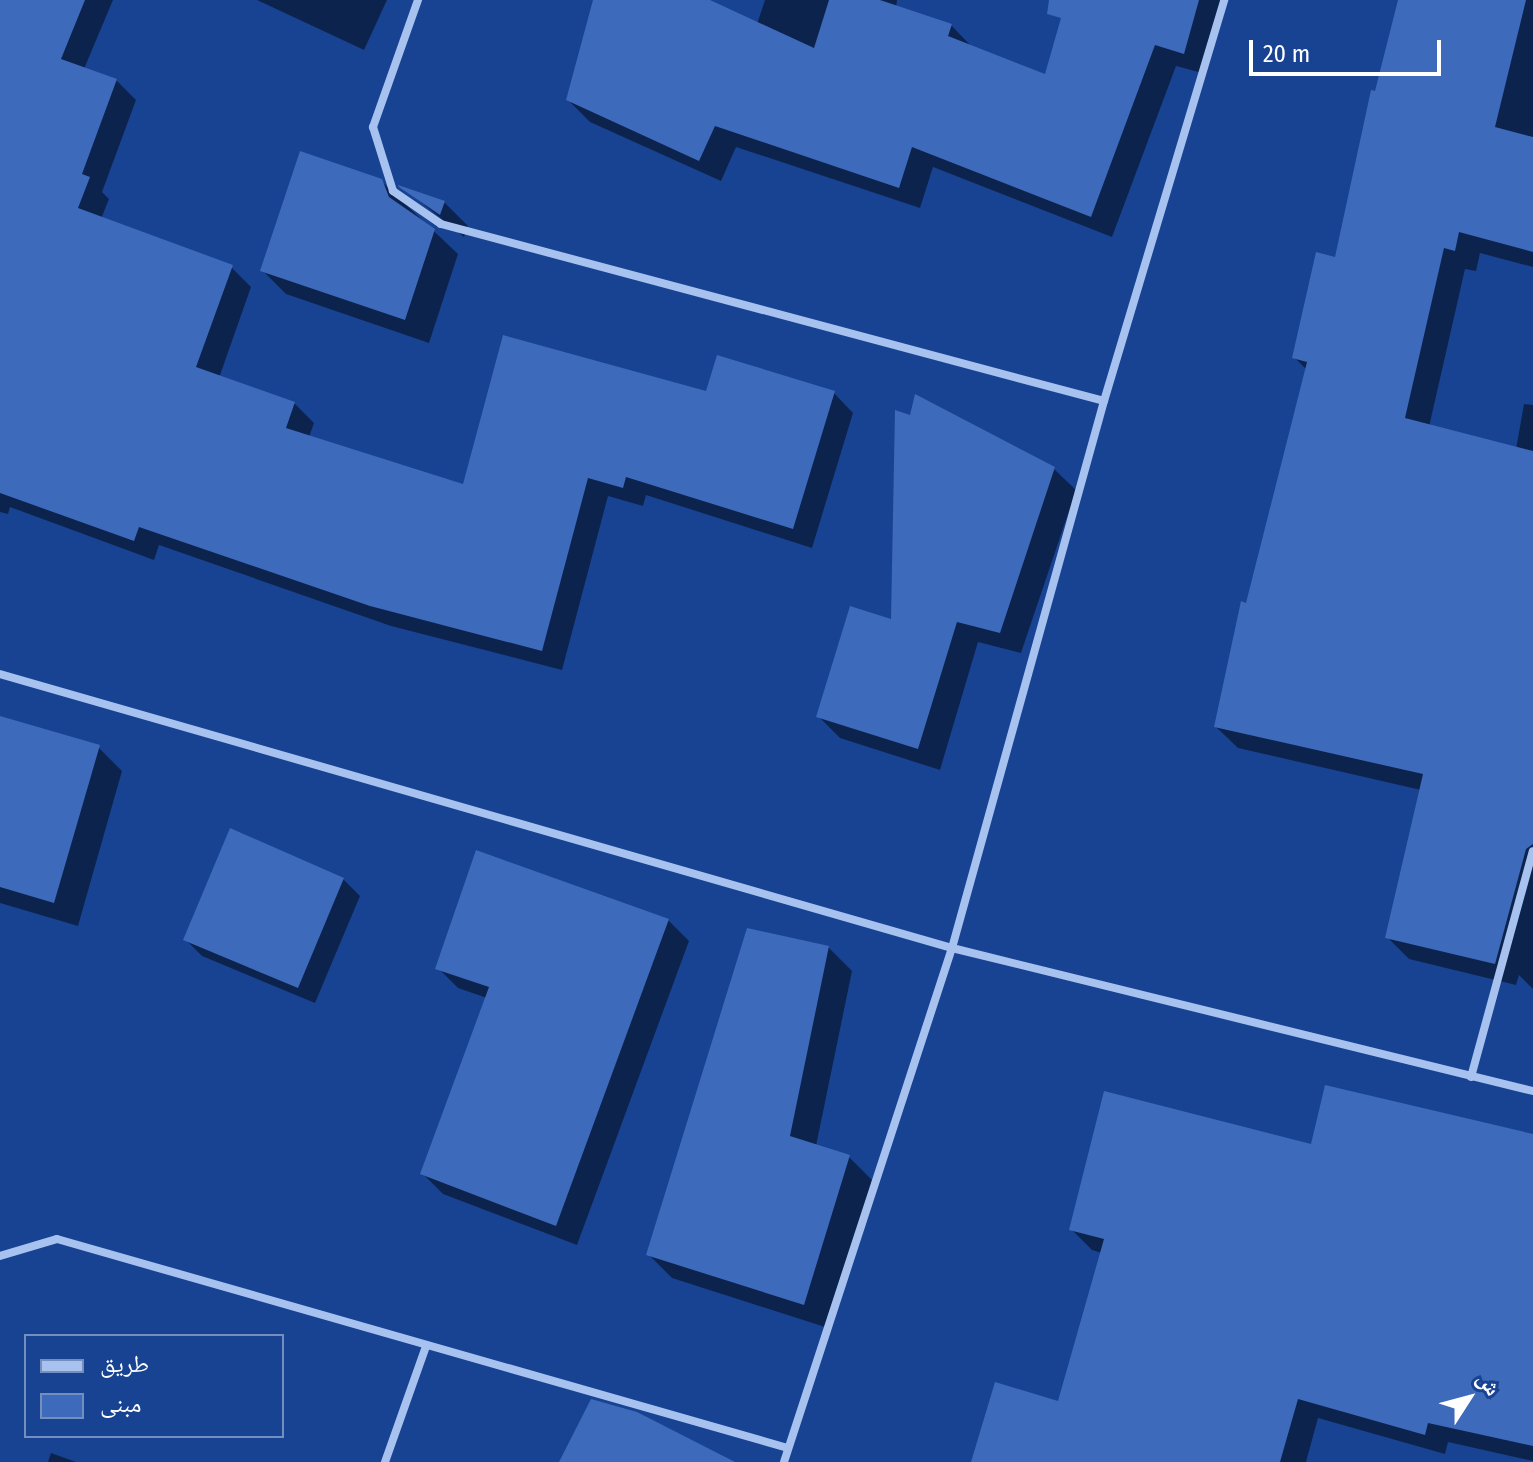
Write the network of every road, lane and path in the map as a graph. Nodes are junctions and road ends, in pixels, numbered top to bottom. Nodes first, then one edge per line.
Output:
1 (418, 0) edge
2 (1224, 0) edge
3 (1104, 401) junction
4 (0, 674) edge
5 (1533, 851) edge
6 (952, 948) junction
7 (1471, 1077) junction
8 (1533, 1091) edge
9 (0, 1256) edge
10 (426, 1346) junction
11 (788, 1448) junction
12 (385, 1462) edge
13 (784, 1462) edge

1 - 3 street
2 - 3 street
3 - 6 street
4 - 6 street
5 - 7 street
6 - 7 street
6 - 11 street
7 - 8 street
9 - 10 street
10 - 11 street
10 - 12 street
11 - 13 street

